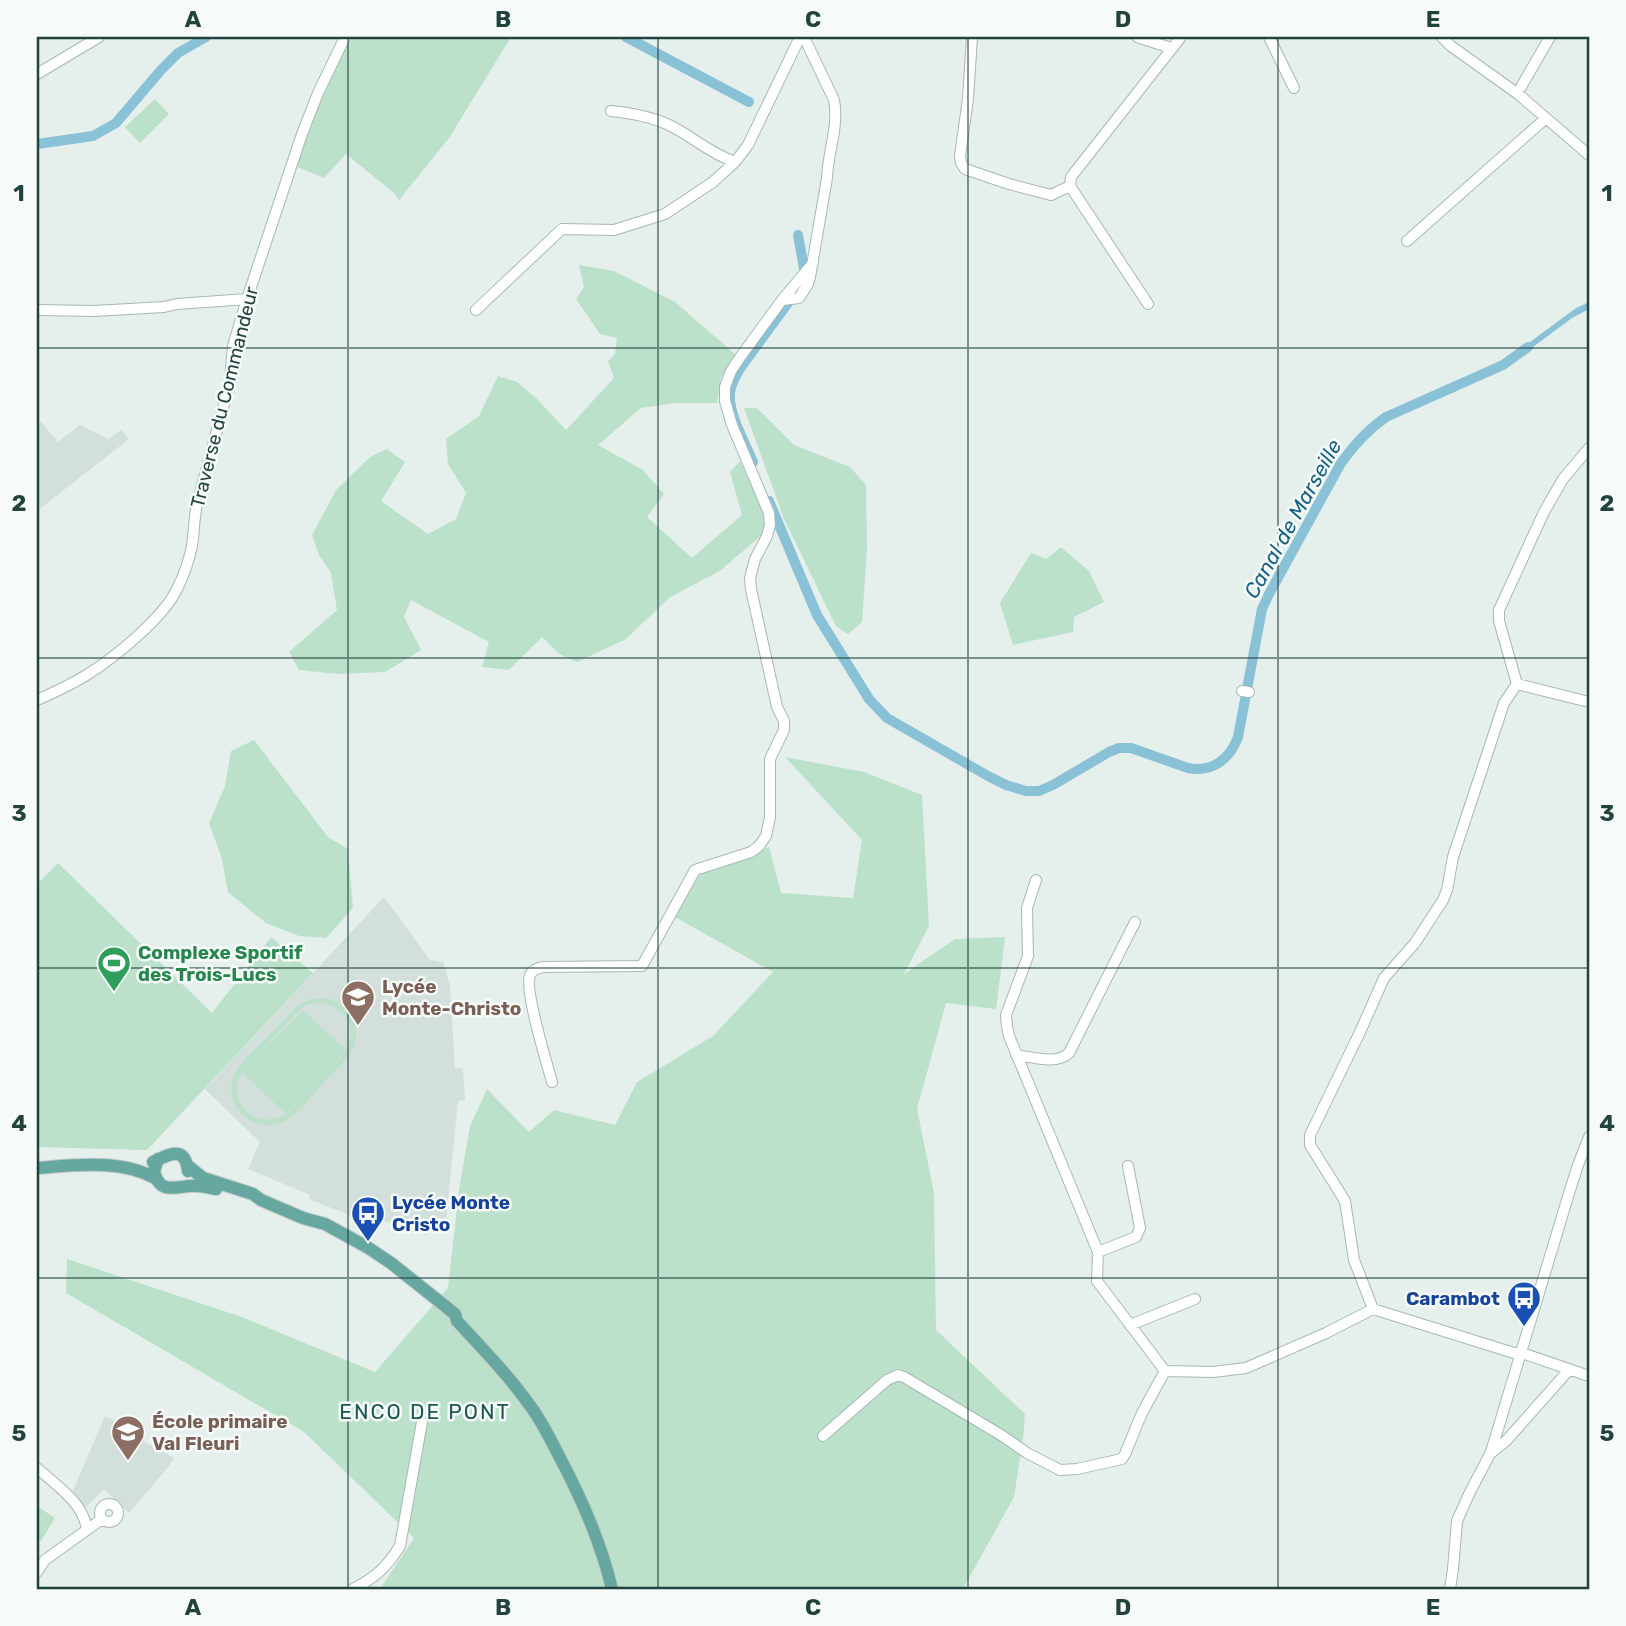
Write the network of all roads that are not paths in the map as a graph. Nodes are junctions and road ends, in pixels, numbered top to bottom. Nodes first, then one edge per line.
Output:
1 (99, 37) edge
2 (345, 37) edge
3 (802, 37) edge
4 (972, 37) edge
5 (1137, 37) edge
6 (1181, 37) edge
7 (1269, 37) edge
8 (1442, 37) edge
9 (1550, 37) edge
10 (1171, 48) junction
11 (37, 74) edge
12 (1521, 87) dead end
13 (1294, 88) dead end
14 (611, 111) dead end
15 (1545, 118) junction
16 (1589, 155) edge
17 (735, 162) junction
18 (1070, 186) junction
19 (1407, 241) dead end
20 (247, 299) junction
21 (1148, 304) dead end
22 (37, 310) edge
23 (475, 310) dead end
24 (1589, 448) edge
25 (1517, 684) junction
26 (37, 700) edge
27 (1589, 702) edge
28 (1036, 880) dead end
29 (1135, 922) dead end
30 (1016, 1055) junction
31 (552, 1082) dead end
32 (1589, 1137) edge
33 (158, 1159) junction
34 (188, 1166) junction
35 (1128, 1166) dead end
36 (126, 1167) junction
37 (37, 1168) edge
38 (155, 1178) junction
39 (178, 1187) junction
40 (261, 1200) junction
41 (1098, 1252) junction
42 (1195, 1299) dead end
43 (1373, 1309) junction
44 (1130, 1325) junction
45 (1522, 1353) junction
46 (1569, 1370) junction
47 (1165, 1371) junction
48 (1589, 1376) edge
49 (422, 1422) dead end
50 (823, 1436) dead end
51 (1491, 1452) junction
52 (37, 1468) edge
53 (102, 1519) dead end
54 (87, 1530) junction
55 (37, 1572) edge
56 (353, 1589) edge
57 (612, 1589) edge
58 (1450, 1589) edge

1 - 11 street
2 - 20 street, Traverse du Commandeur
3 - 17 street
3 - 31 street
4 - 18 street
5 - 10 street
6 - 10 street
7 - 13 street
8 - 15 street
9 - 12 street
10 - 18 street
14 - 17 street
15 - 16 street
15 - 19 street
17 - 23 street
18 - 21 street
20 - 22 street
20 - 26 street, Traverse du Commandeur
24 - 25 street
25 - 27 street
25 - 43 street
28 - 30 street
29 - 30 street
30 - 41 street
32 - 45 street
33 - 34 main road
33 - 36 main road
33 - 38 main road
34 - 39 main road
34 - 40 main road
35 - 41 street
36 - 37 main road
36 - 38 main road
38 - 39 main road
39 - 40 main road
40 - 57 main road
41 - 44 street
42 - 44 street
43 - 45 street
43 - 47 street
44 - 47 street
45 - 46 street
45 - 51 street
46 - 48 street
46 - 51 street
47 - 50 street
49 - 56 street
51 - 58 street
52 - 54 street
53 - 54 street
54 - 55 street

